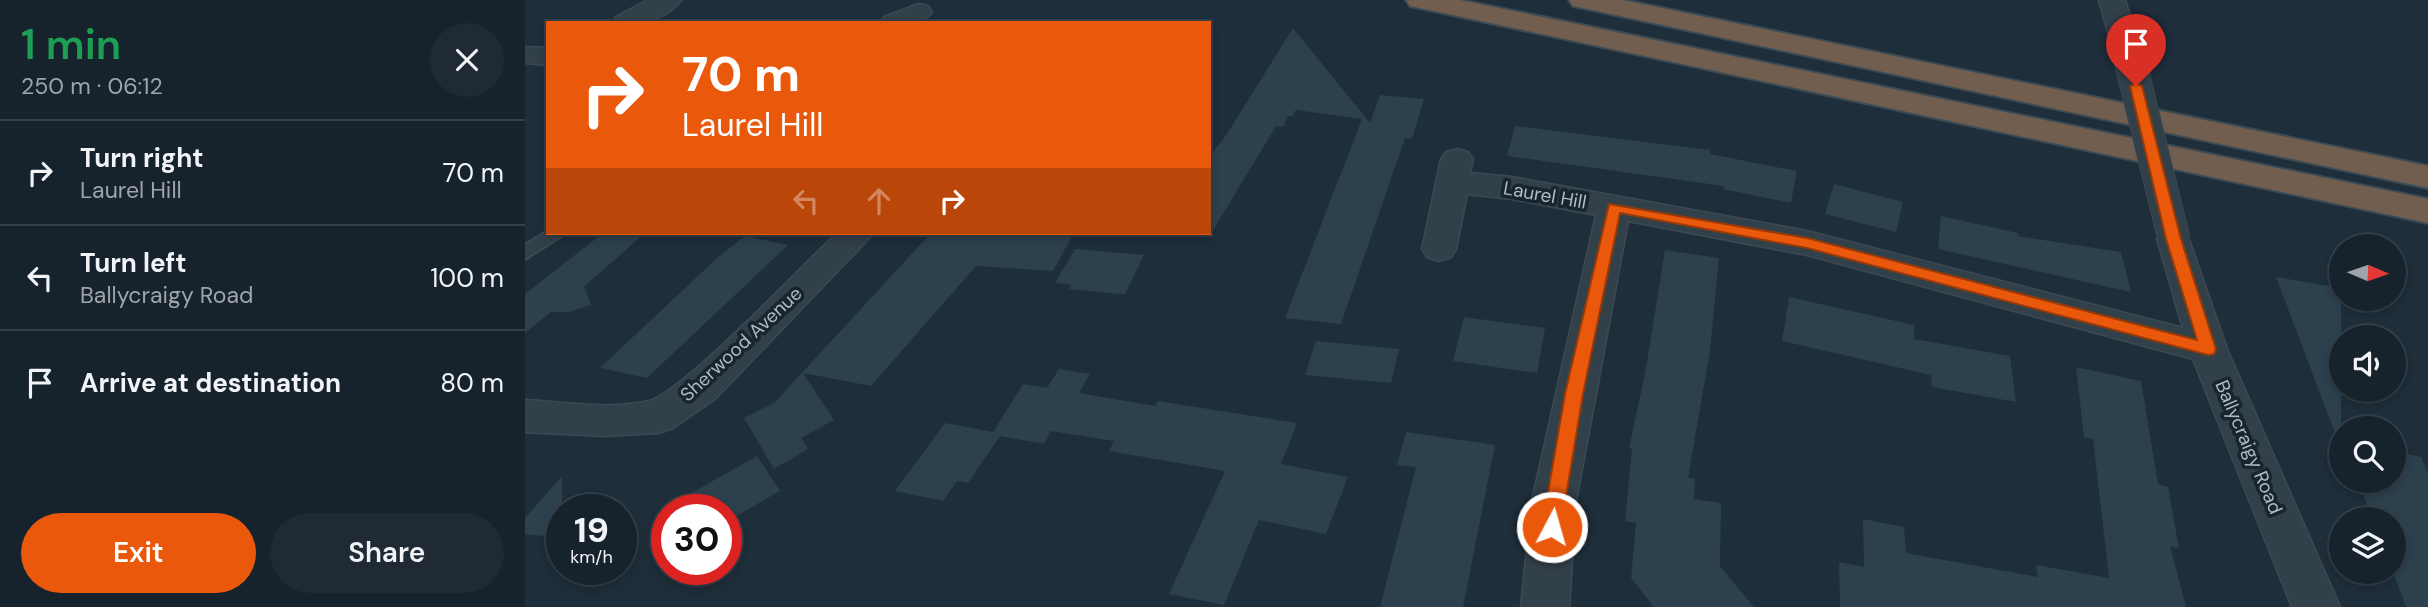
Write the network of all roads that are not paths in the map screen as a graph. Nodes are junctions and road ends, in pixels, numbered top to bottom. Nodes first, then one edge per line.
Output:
1 (668, 0) edge
2 (1420, 0) edge
3 (1583, 0) edge
4 (2112, 0) edge
5 (919, 12) dead end
6 (630, 21) edge
7 (899, 21) edge
8 (2130, 61) joint
9 (2428, 177) edge
10 (1614, 208) junction
11 (2428, 211) edge
12 (554, 235) edge
13 (855, 235) edge
14 (2174, 239) joint
15 (1439, 249) dead end
16 (525, 253) edge
17 (2208, 349) junction
18 (525, 416) edge
19 (1545, 607) edge
20 (2316, 607) edge

1 - 6 street
2 - 11 highway
3 - 9 highway
4 - 8 street, Ballycraigy Road
5 - 7 street
8 - 14 street, Ballycraigy Road, bridge
10 - 15 street, Laurel Hill
10 - 17 street, Laurel Hill
10 - 19 street
12 - 16 lane
13 - 18 street, Sherwood Avenue
14 - 17 street, Ballycraigy Road
17 - 20 street, Ballycraigy Road

